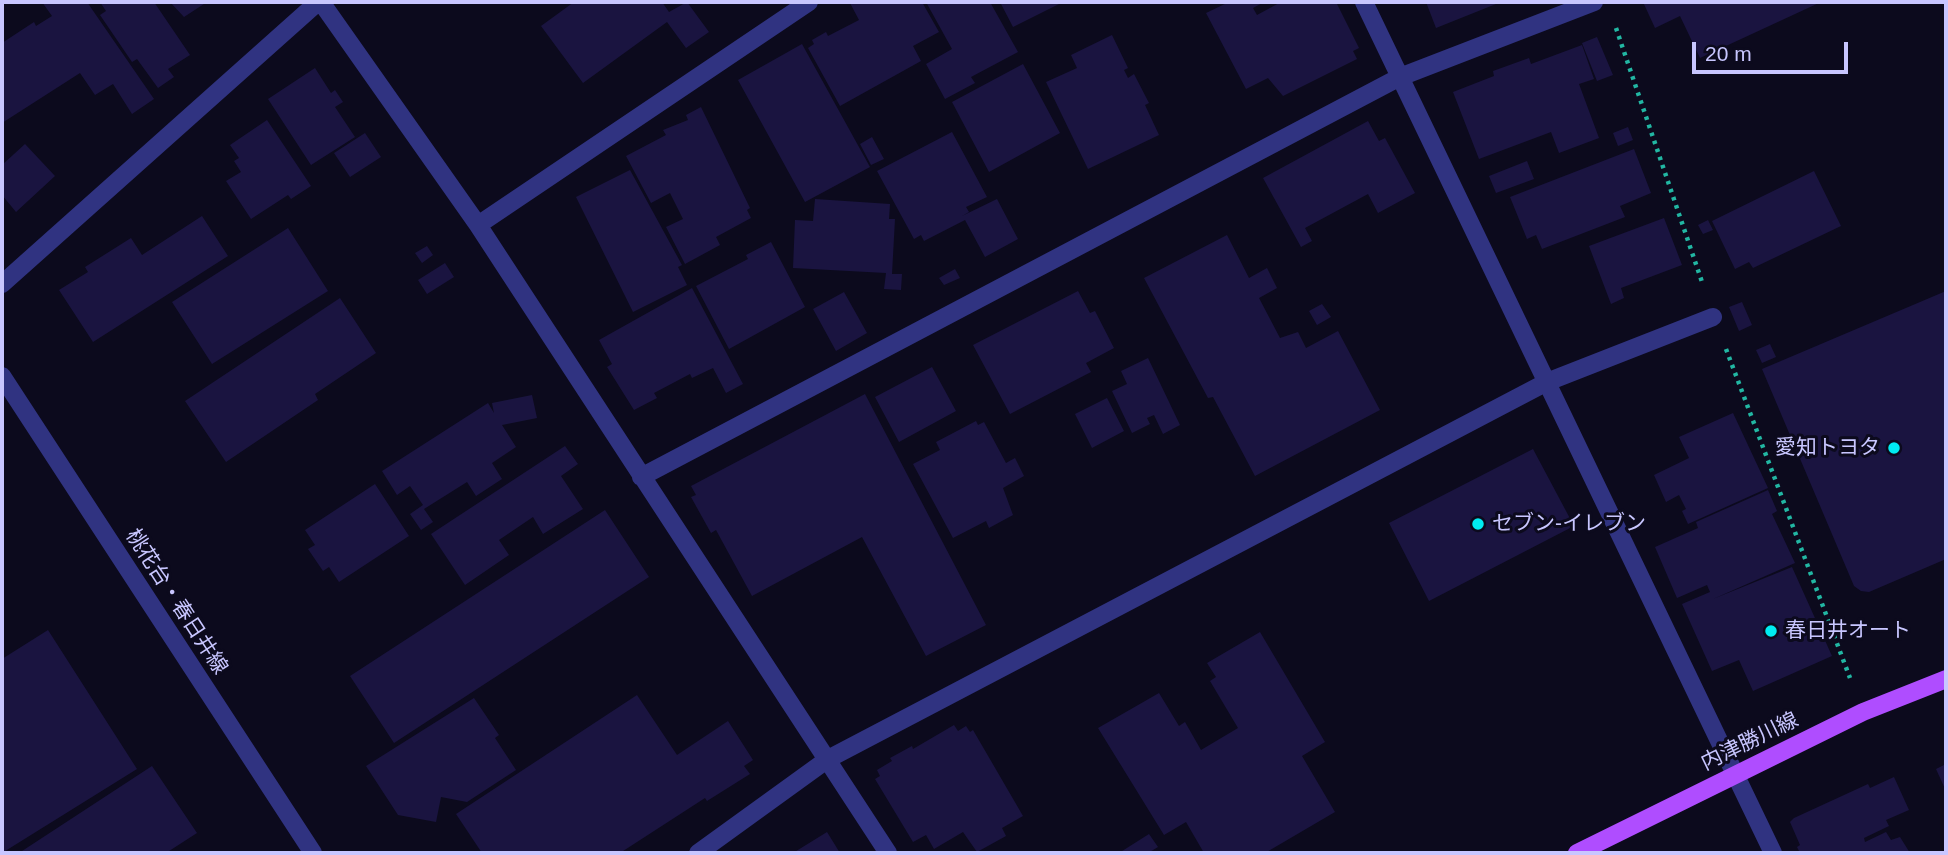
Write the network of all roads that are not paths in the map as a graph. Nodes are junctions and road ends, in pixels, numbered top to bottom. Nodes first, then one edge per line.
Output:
1 (319, 2) edge
2 (809, 2) edge
3 (1364, 2) edge
4 (1594, 2) edge
5 (1400, 77) junction
6 (478, 225) junction
7 (2, 284) edge
8 (1713, 317) road end
9 (2, 376) edge
10 (1548, 382) junction
11 (641, 477) junction
12 (1946, 678) edge
13 (828, 759) junction
14 (1735, 773) junction
15 (313, 853) edge
16 (698, 853) edge
17 (888, 853) edge
18 (1577, 853) edge
19 (1773, 853) edge

1 - 6 street
1 - 7 street
2 - 6 street
3 - 5 street
4 - 5 street
5 - 10 street
5 - 11 street
6 - 11 street
8 - 10 street
9 - 15 street, 桃花台・春日井線
10 - 13 street
10 - 14 street
11 - 13 street
12 - 14 main road, 内津勝川線
13 - 16 street
13 - 17 street
14 - 18 main road, 内津勝川線
14 - 19 street

